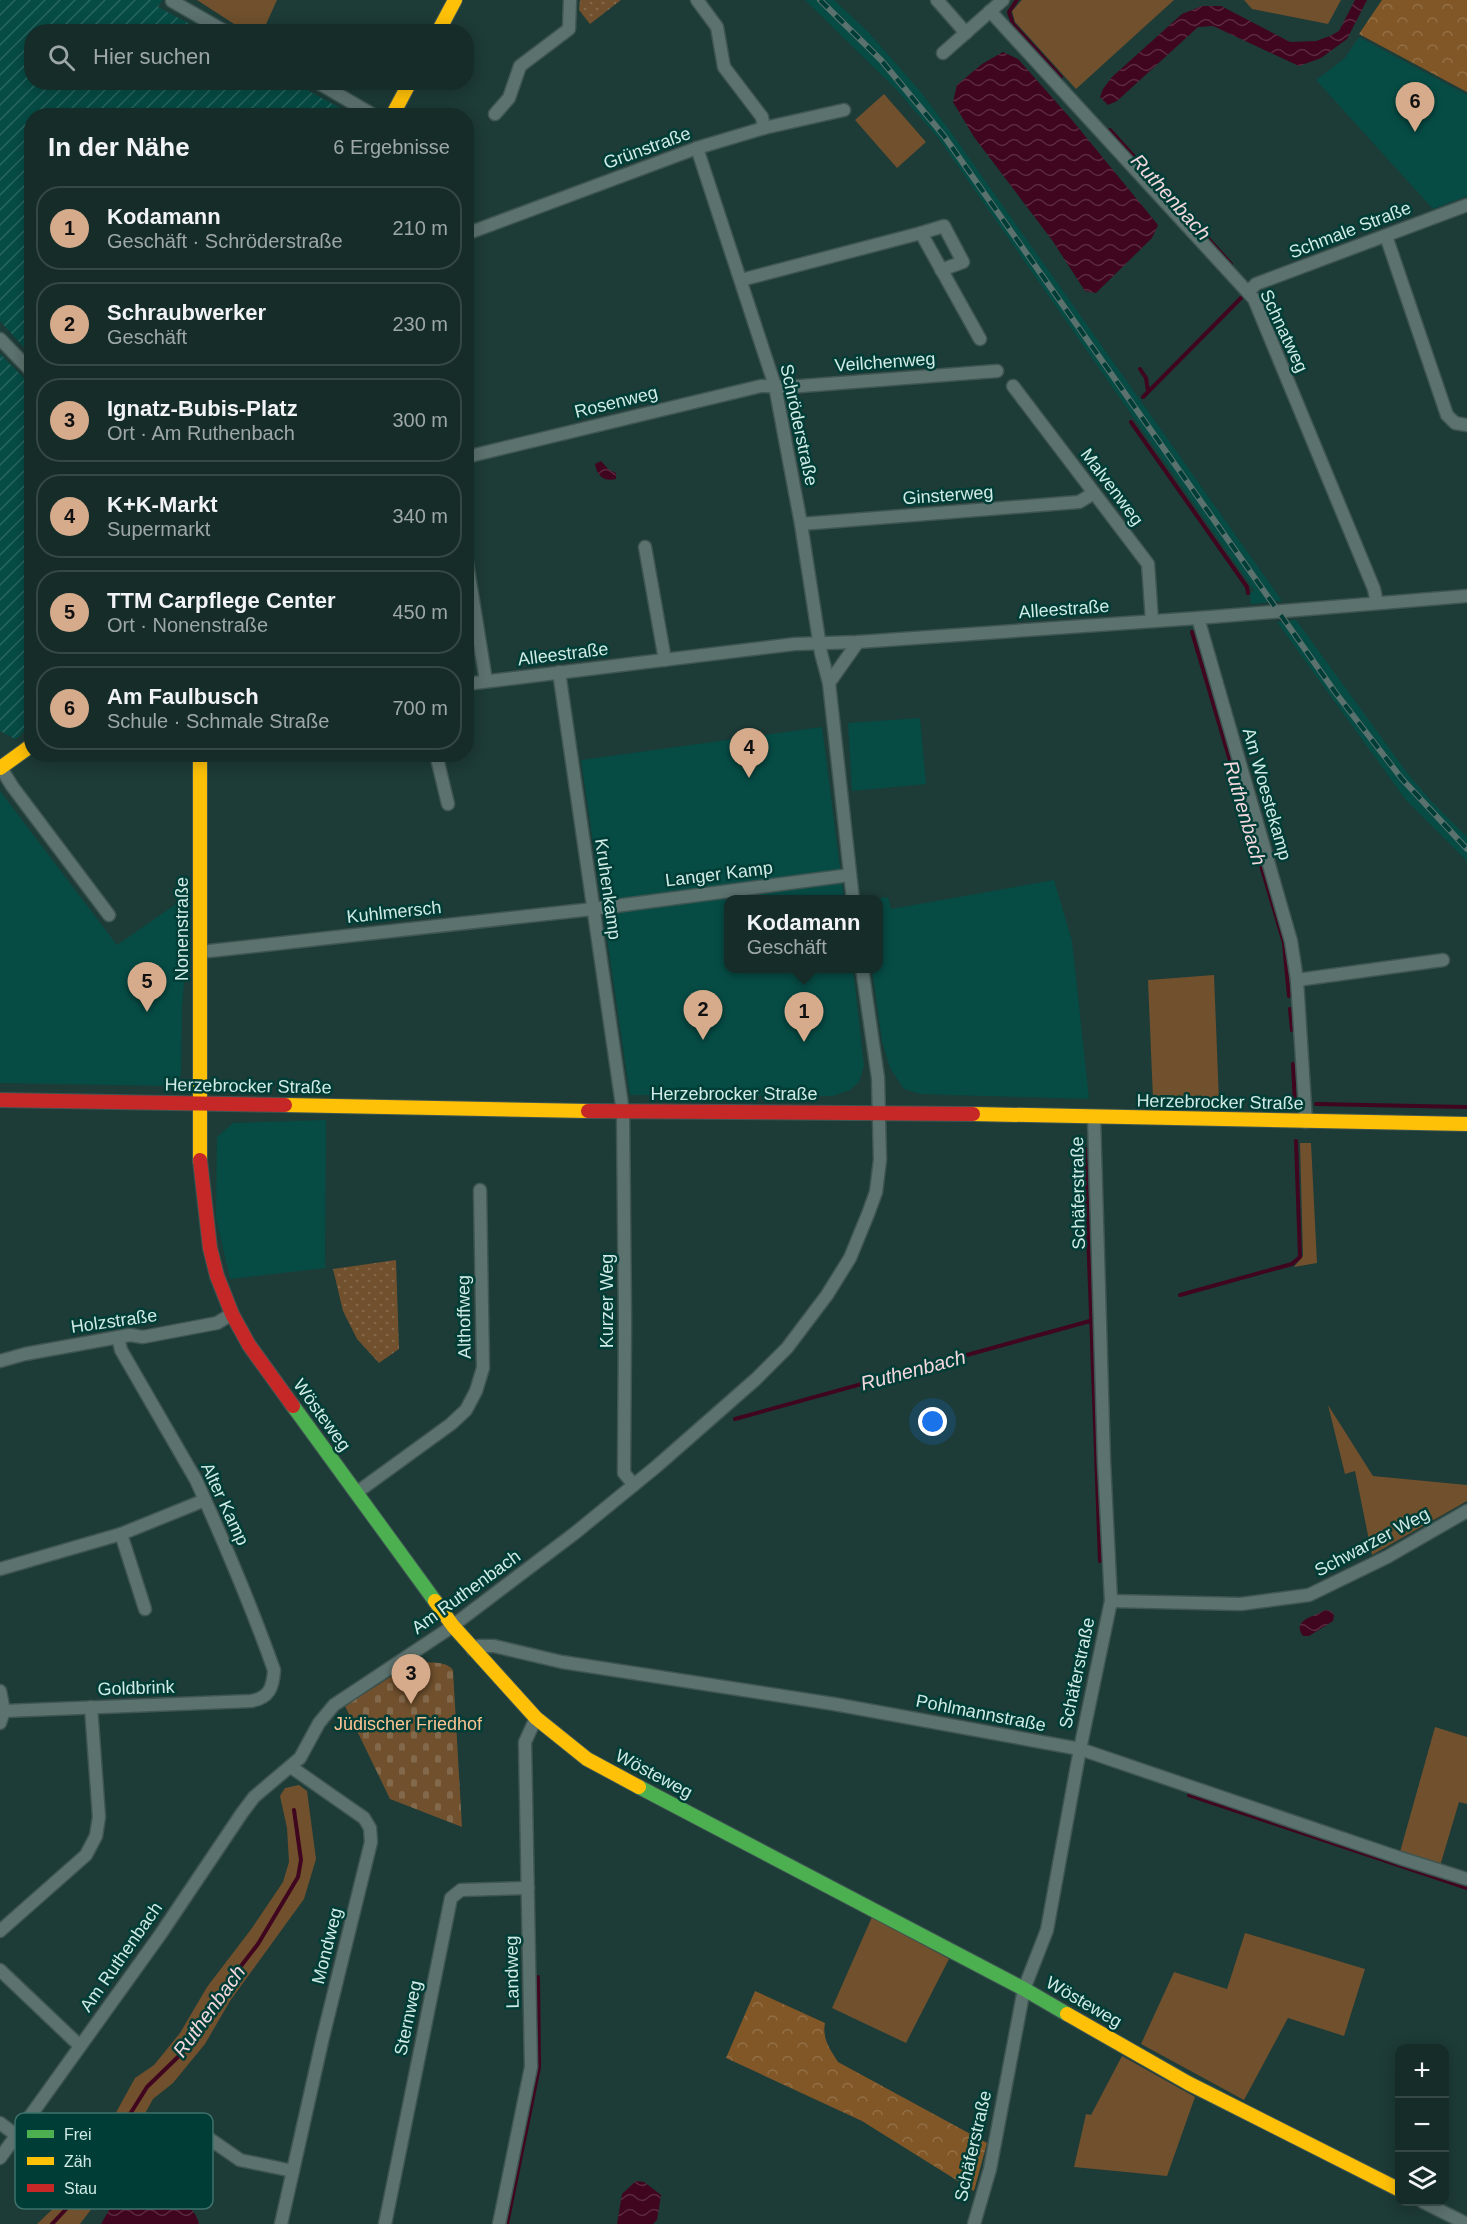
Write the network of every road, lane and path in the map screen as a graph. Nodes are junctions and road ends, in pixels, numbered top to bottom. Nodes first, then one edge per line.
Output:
1 (455, 0) edge
2 (570, 0) edge
3 (697, 0) edge
4 (937, 0) edge
5 (1003, 0) edge
6 (172, 1) edge
7 (990, 11) junction
8 (212, 24) edge
9 (442, 24) edge
10 (966, 33) junction
11 (943, 53) dead end
12 (331, 90) edge
13 (406, 90) edge
14 (361, 108) edge
15 (396, 108) edge
16 (844, 110) dead end
17 (495, 114) dead end
18 (764, 128) junction
19 (697, 148) junction
20 (1467, 205) edge
21 (474, 231) edge
22 (921, 232) junction
23 (1386, 236) junction
24 (941, 270) junction
25 (741, 280) junction
26 (1248, 292) junction
27 (0, 339) edge
28 (980, 339) dead end
29 (24, 364) edge
30 (997, 371) dead end
31 (775, 386) junction
32 (1013, 386) dead end
33 (1467, 425) edge
34 (474, 455) edge
35 (1094, 493) junction
36 (801, 524) junction
37 (645, 547) dead end
38 (1467, 596) edge
39 (1377, 603) junction
40 (474, 607) edge
41 (1198, 618) junction
42 (1152, 621) junction
43 (858, 642) junction
44 (820, 643) junction
45 (664, 660) junction
46 (559, 672) junction
47 (486, 681) junction
48 (474, 683) edge
49 (829, 683) junction
50 (24, 751) edge
51 (200, 762) edge
52 (438, 762) edge
53 (0, 768) edge
54 (448, 804) dead end
55 (850, 875) junction
56 (852, 895) edge
57 (593, 909) junction
58 (109, 915) dead end
59 (200, 952) junction
60 (1443, 960) dead end
61 (863, 973) edge
62 (1297, 980) junction
63 (0, 1100) edge
64 (200, 1103) junction
65 (623, 1112) junction
66 (880, 1112) junction
67 (1094, 1117) junction
68 (1306, 1122) junction
69 (1467, 1124) edge
70 (480, 1190) dead end
71 (232, 1314) junction
72 (118, 1337) junction
73 (0, 1361) edge
74 (634, 1485) junction
75 (356, 1493) junction
76 (205, 1500) junction
77 (1467, 1511) edge
78 (121, 1533) junction
79 (0, 1569) edge
80 (1111, 1601) junction
81 (144, 1610) dead end
82 (453, 1626) junction
83 (474, 1650) junction
84 (0, 1691) edge
85 (268, 1694) joint
86 (91, 1707) junction
87 (2, 1717) edge
88 (536, 1718) junction
89 (1080, 1749) junction
90 (291, 1767) junction
91 (1467, 1879) edge
92 (528, 1888) junction
93 (0, 1931) edge
94 (0, 1970) edge
95 (1024, 1989) junction
96 (80, 2046) junction
97 (32, 2113) edge
98 (0, 2123) edge
99 (15, 2134) edge
100 (15, 2136) edge
101 (213, 2141) edge
102 (0, 2158) edge
103 (293, 2171) junction
104 (1395, 2187) edge
105 (1431, 2206) edge
106 (281, 2224) edge
107 (385, 2224) edge
108 (499, 2224) edge
109 (974, 2224) edge
110 (1467, 2224) edge

1 - 9 street
2 - 17 street
3 - 18 street
4 - 10 street
5 - 7 street
6 - 8 street
7 - 10 street
7 - 26 street, Schnatweg
10 - 11 street
12 - 14 street
13 - 15 street
16 - 18 street, Grünstraße
18 - 19 street, Grünstraße
19 - 21 street, Grünstraße
19 - 25 street, Schröderstraße
20 - 23 street, Schmale Straße
22 - 24 street
22 - 24 street
22 - 25 street
23 - 26 street, Schmale Straße
23 - 33 street
24 - 28 street
25 - 31 street, Schröderstraße
26 - 39 street, Schnatweg
27 - 29 street
30 - 31 street, Veilchenweg
31 - 34 street, Rosenweg
31 - 36 street, Schröderstraße
32 - 35 street, Malvenweg
35 - 36 street, Ginsterweg
35 - 42 street, Malvenweg
36 - 44 street, Schröderstraße
37 - 45 street
38 - 39 street, Alleestraße
39 - 41 street, Alleestraße
40 - 47 street
41 - 42 street, Alleestraße
41 - 62 street, Am Woestekamp
42 - 43 street, Alleestraße
43 - 44 street, Alleestraße
43 - 49 street
44 - 45 street, Alleestraße
44 - 49 street, Schröderstraße
45 - 46 street, Alleestraße
46 - 47 street, Alleestraße
46 - 57 street, Kruhenkamp
47 - 48 street, Alleestraße
49 - 55 street, Schröderstraße
50 - 53 street
51 - 59 street, Nonenstraße
52 - 54 street
53 - 58 street
55 - 56 street, Schröderstraße
55 - 57 street, Langer Kamp
57 - 59 street, Kuhlmersch
57 - 65 street, Kruhenkamp
59 - 64 street, Nonenstraße
60 - 62 street
61 - 66 street
62 - 68 street, Am Woestekamp
63 - 64 street, Herzebrocker Straße
64 - 65 street, Herzebrocker Straße
64 - 71 street, Wösteweg
65 - 66 street, Herzebrocker Straße
65 - 74 street, Kurzer Weg
66 - 67 street, Herzebrocker Straße
66 - 74 street, Am Ruthenbach
67 - 68 street, Herzebrocker Straße
67 - 80 street, Schäferstraße
68 - 69 street, Herzebrocker Straße
70 - 75 street, Althoffweg
71 - 72 street, Holzstraße
71 - 75 street, Wösteweg
72 - 73 street, Holzstraße
72 - 76 street, Alter Kamp
74 - 82 street, Am Ruthenbach
75 - 82 street, Wösteweg
76 - 78 street
76 - 85 street, Alter Kamp
77 - 80 street, Schwarzer Weg
78 - 79 street
78 - 81 street
80 - 89 street, Schäferstraße
82 - 83 street, Wösteweg
82 - 90 street, Am Ruthenbach
83 - 88 street, Wösteweg
83 - 89 street, Pohlmannstraße
84 - 87 street
85 - 86 street, Goldbrink
86 - 87 street, Goldbrink
86 - 93 street
88 - 92 street, Landweg
88 - 95 street, Wösteweg
89 - 91 street, Pohlmannstraße
89 - 95 street, Schäferstraße
90 - 96 street, Am Ruthenbach
90 - 103 street, Mondweg
92 - 107 street, Sternweg
92 - 108 street, Landweg
94 - 96 street
95 - 104 street, Wösteweg
95 - 109 street, Schäferstraße
96 - 97 street, Am Ruthenbach
98 - 99 street
100 - 102 street, Am Ruthenbach
101 - 103 street
103 - 106 street, Mondweg
105 - 110 street

